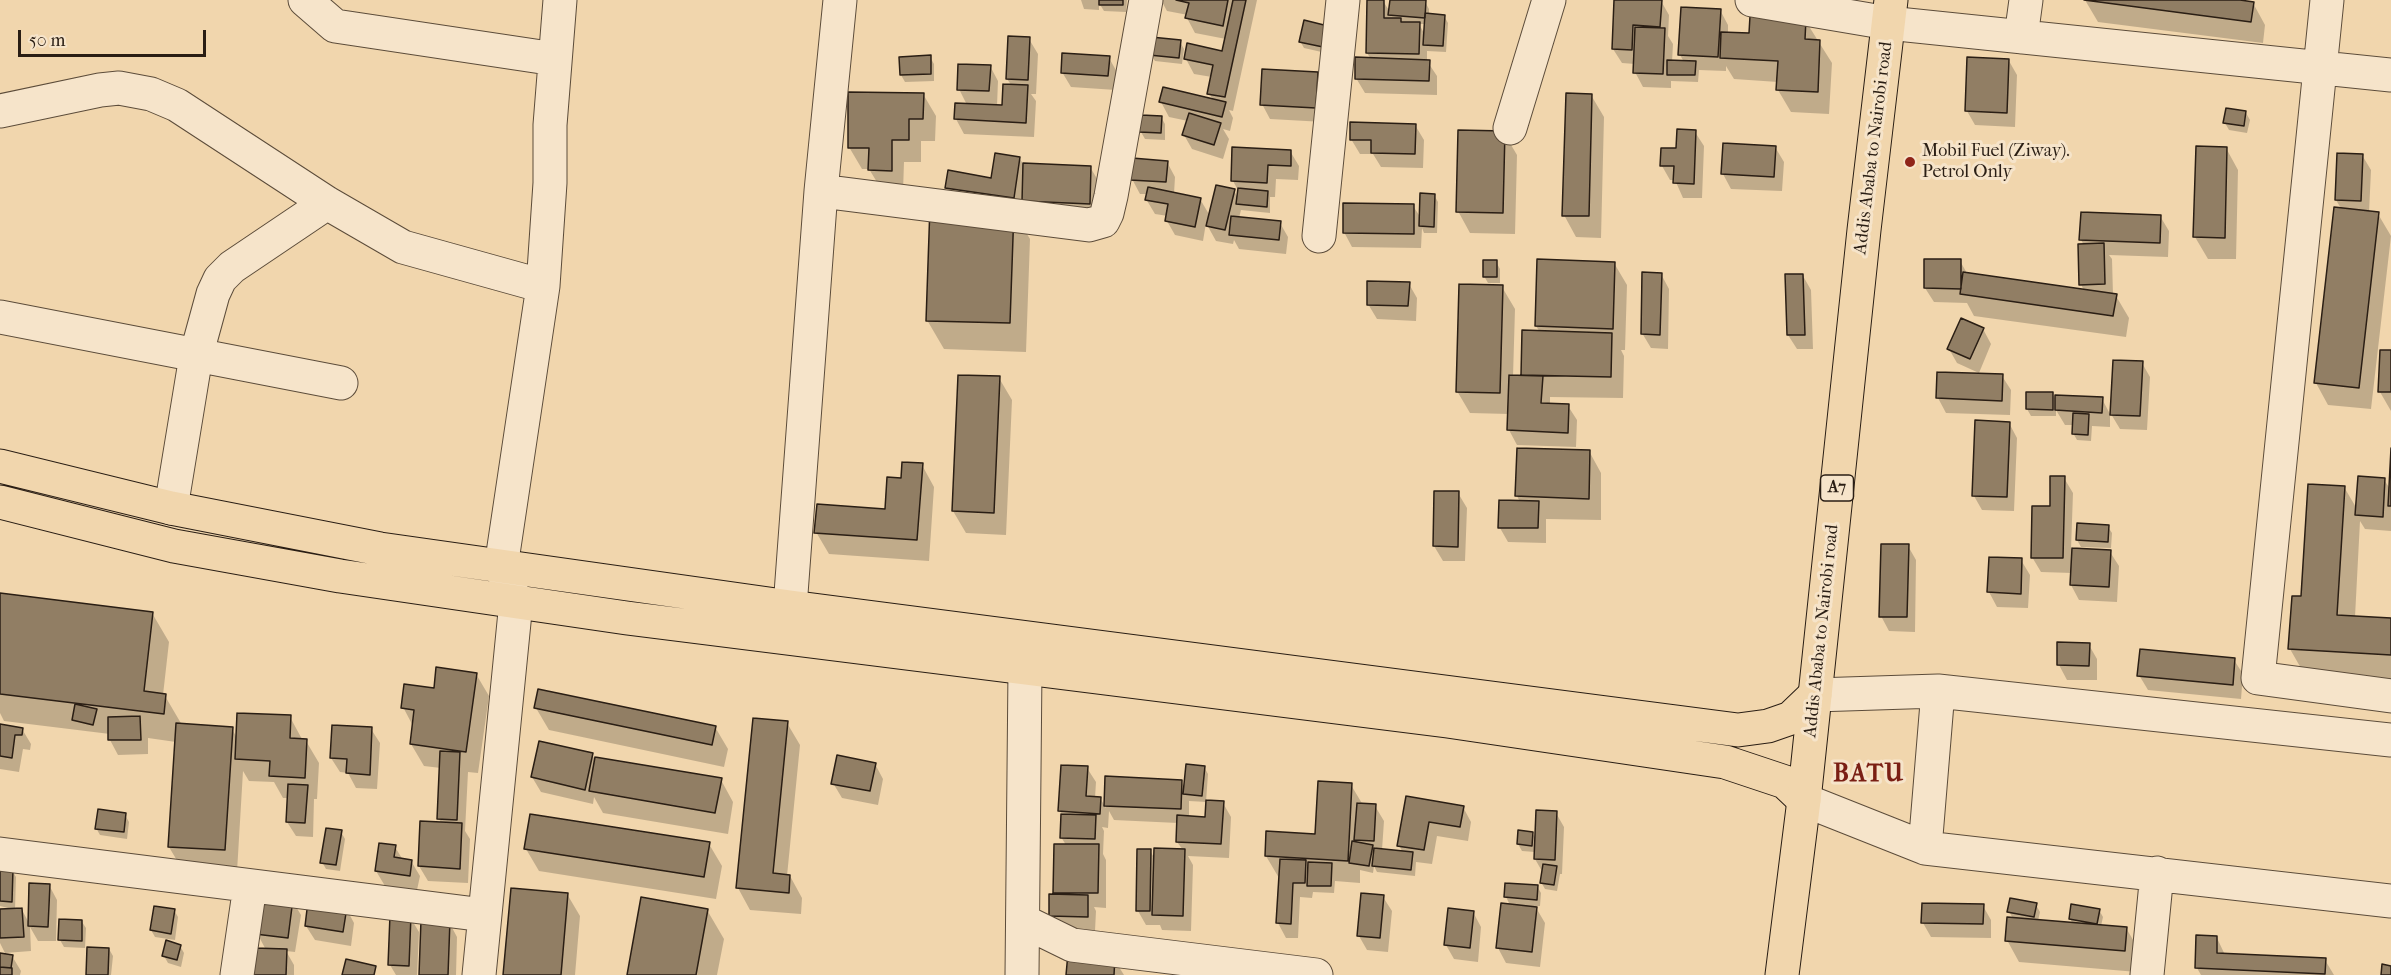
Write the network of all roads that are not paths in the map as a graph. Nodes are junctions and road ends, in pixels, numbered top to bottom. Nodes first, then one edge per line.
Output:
1 (305, 0) edge
2 (560, 0) edge
3 (840, 0) edge
4 (1146, 0) edge
5 (1343, 0) edge
6 (1549, 0) edge
7 (1752, 0) edge
8 (2026, 0) edge
9 (2327, 0) edge
10 (1890, 11) edge
11 (2021, 37) junction
12 (555, 59) junction
13 (2320, 68) junction
14 (2391, 75) edge
15 (0, 111) edge
16 (1510, 128) dead end
17 (821, 191) junction
18 (327, 203) junction
19 (1319, 236) dead end
20 (543, 286) junction
21 (0, 317) edge
22 (196, 356) junction
23 (341, 383) dead end
24 (0, 466) edge
25 (0, 502) edge
26 (171, 508) junction
27 (501, 567) junction
28 (516, 602) junction
29 (790, 607) junction
30 (1060, 642) junction
31 (1025, 669) junction
32 (1938, 691) junction
33 (1815, 695) junction
34 (2391, 696) edge
35 (2391, 740) edge
36 (1804, 800) junction
37 (1925, 848) junction
38 (0, 854) edge
39 (2157, 873) junction
40 (250, 886) junction
41 (2391, 901) edge
42 (484, 915) junction
43 (1023, 921) junction
44 (1072, 945) junction
45 (1022, 971) edge
46 (237, 975) edge
47 (479, 975) edge
48 (1317, 975) edge
49 (1782, 975) edge
50 (2147, 975) edge

1 - 12 street
2 - 12 street
3 - 17 street
4 - 17 street
5 - 19 street
6 - 16 street
7 - 10 street
8 - 11 street
9 - 13 street
10 - 11 street
10 - 33 main road, Addis Ababa to Nairobi road / A7
11 - 13 street
12 - 20 street
13 - 14 street
13 - 34 street
15 - 18 street
17 - 29 street
18 - 20 street
18 - 22 street
20 - 27 street
21 - 22 street
22 - 23 street
22 - 26 street
24 - 26 main road
25 - 28 main road
26 - 27 main road
27 - 28 street
27 - 29 main road
28 - 31 main road
28 - 42 street
29 - 30 main road
30 - 31 street
30 - 33 main road
31 - 36 main road
31 - 43 street
32 - 33 street
32 - 35 street
32 - 37 street
33 - 36 main road, Addis Ababa to Nairobi road / A7
36 - 37 street
36 - 49 main road, Addis Ababa to Nairobi road / A7
37 - 39 street
38 - 40 street
39 - 41 street
39 - 50 street
40 - 42 street
40 - 46 street
42 - 47 street
43 - 44 street
43 - 45 street
44 - 45 street
44 - 48 street

